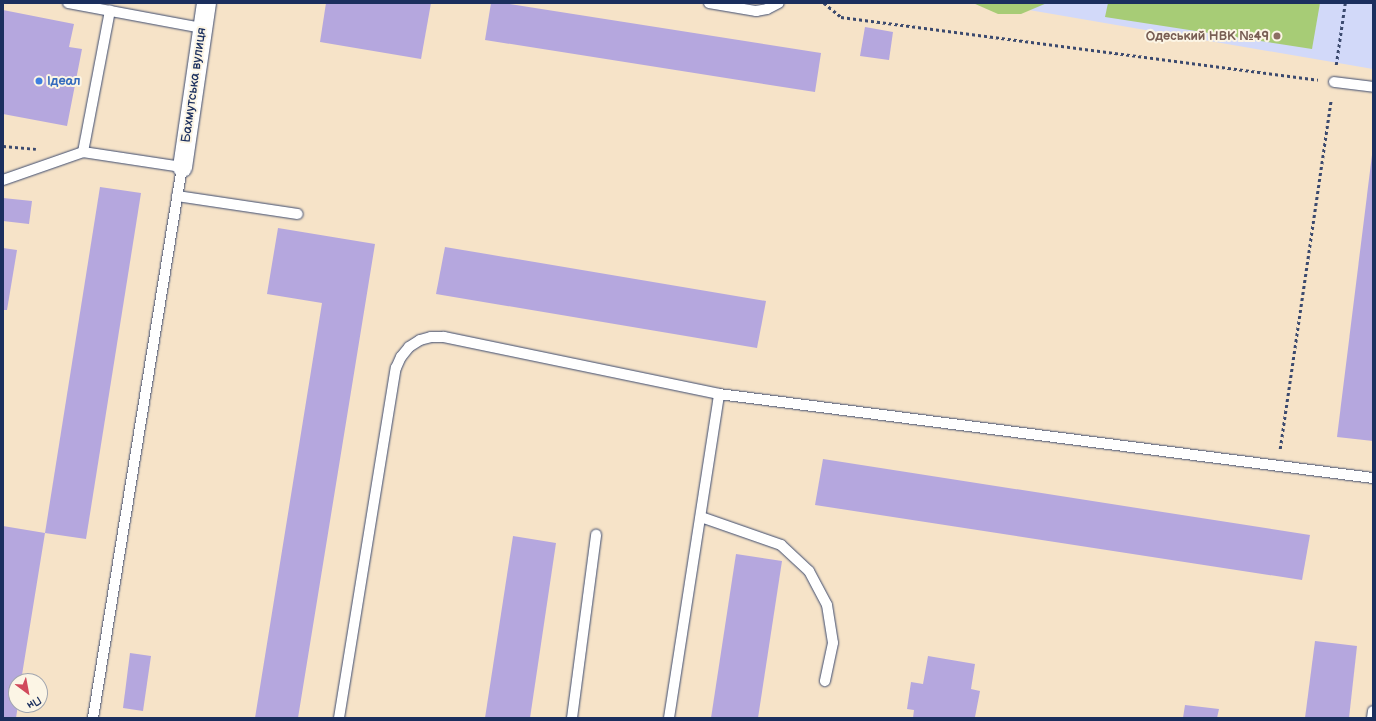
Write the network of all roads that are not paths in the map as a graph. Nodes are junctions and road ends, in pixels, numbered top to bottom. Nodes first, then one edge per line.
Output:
1 (68, 3) edge
2 (206, 3) edge
3 (709, 3) edge
4 (779, 3) edge
5 (110, 11) junction
6 (202, 28) junction
7 (1334, 82) road end
8 (1373, 87) edge
9 (83, 152) junction
10 (182, 167) junction
11 (3, 180) edge
12 (178, 196) junction
13 (298, 214) dead end
14 (719, 394) junction
15 (1373, 478) edge
16 (702, 517) junction
17 (596, 535) dead end
18 (825, 681) dead end
19 (1373, 711) edge
20 (93, 718) edge
21 (339, 718) edge
22 (572, 718) edge
23 (669, 718) edge
24 (1372, 718) edge

1 - 5 lane
2 - 6 street, Бахмутська вулиця
3 - 4 lane
5 - 6 lane
5 - 9 lane
6 - 10 street, Бахмутська вулиця
7 - 8 lane
9 - 10 lane
9 - 11 lane
10 - 12 lane
12 - 13 lane
12 - 20 lane
14 - 15 lane
14 - 16 lane
14 - 21 lane
16 - 18 lane
16 - 23 lane
17 - 22 lane
19 - 24 lane

